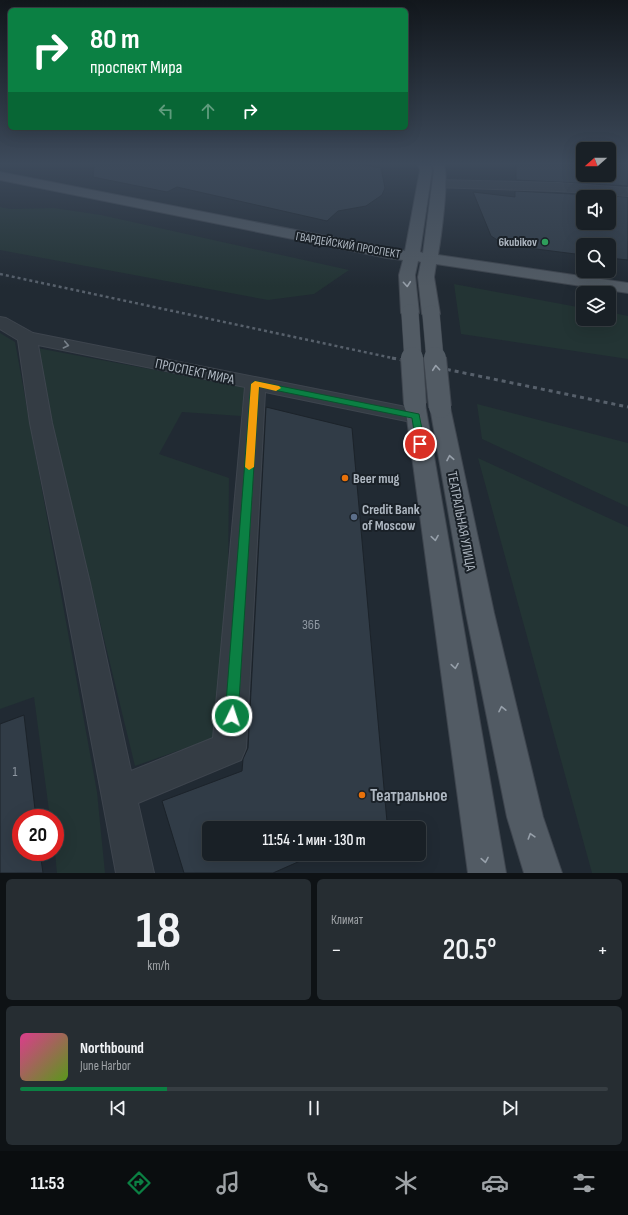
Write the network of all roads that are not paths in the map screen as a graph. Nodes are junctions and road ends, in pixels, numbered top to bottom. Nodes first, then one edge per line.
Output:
1 (149, 206) edge
2 (420, 206) edge
3 (436, 206) edge
4 (411, 256) junction
5 (429, 258) junction
6 (628, 288) edge
7 (0, 322) edge
8 (28, 337) junction
9 (255, 384) junction
10 (424, 409) junction
11 (119, 794) junction
12 (135, 873) edge
13 (487, 873) edge
14 (543, 873) edge

1 - 4 main road, ГВАРДЕЙСКИЙ ПРОСПЕКТ
2 - 4 main road, ТЕАТРАЛЬНАЯ УЛИЦА
3 - 5 main road, ТЕАТРАЛЬНАЯ УЛИЦА
4 - 5 main road, ГВАРДЕЙСКИЙ ПРОСПЕКТ
4 -> 10 main road, ТЕАТРАЛЬНАЯ УЛИЦА, bridge
5 - 6 main road, ГВАРДЕЙСКИЙ ПРОСПЕКТ
10 -> 5 main road, ТЕАТРАЛЬНАЯ УЛИЦА, bridge
7 - 8 street, ПРОСПЕКТ МИРА
8 -> 9 street, ПРОСПЕКТ МИРА
8 - 11 street
9 - 10 street, ПРОСПЕКТ МИРА
9 - 11 street
10 -> 13 main road, ТЕАТРАЛЬНАЯ УЛИЦА
14 -> 10 main road, ТЕАТРАЛЬНАЯ УЛИЦА
11 - 12 street

